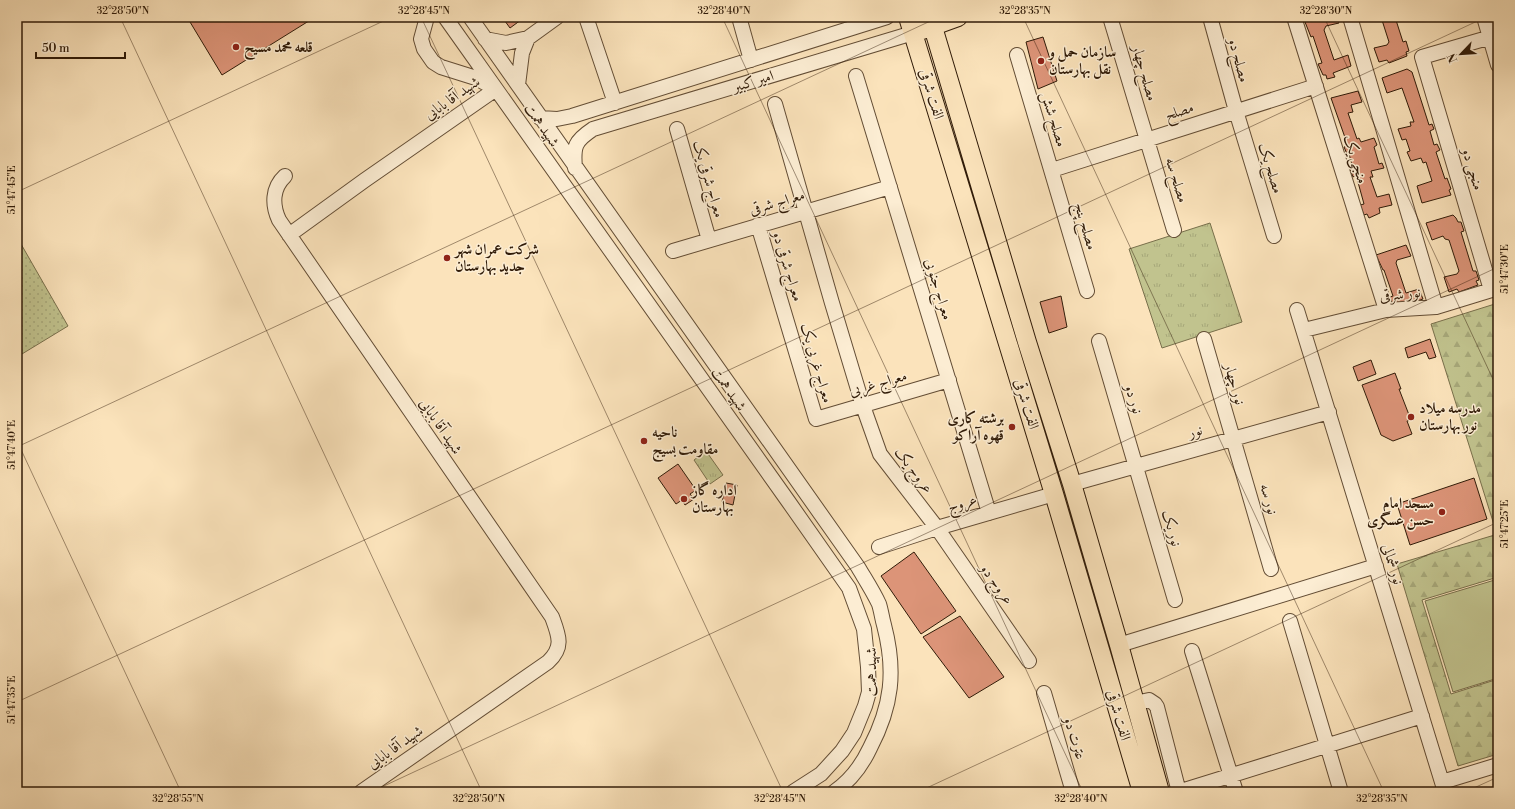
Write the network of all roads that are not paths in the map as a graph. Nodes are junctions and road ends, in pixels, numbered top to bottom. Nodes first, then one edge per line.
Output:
1 (427, 17) edge
2 (445, 17) edge
3 (470, 17) edge
4 (586, 17) edge
5 (739, 17) edge
6 (886, 17) edge
7 (958, 17) edge
8 (1110, 17) edge
9 (1210, 17) edge
10 (1294, 17) edge
11 (1350, 17) edge
12 (1484, 17) edge
13 (552, 19) edge
14 (932, 22) edge
15 (911, 25) edge
16 (1494, 36) edge
17 (528, 38) junction
18 (485, 39) junction
19 (1017, 55) dead end
20 (751, 60) junction
21 (1498, 65) edge
22 (856, 76) dead end
23 (518, 85) junction
24 (1316, 86) junction
25 (496, 89) junction
26 (615, 103) junction
27 (775, 104) dead end
28 (1236, 111) junction
29 (540, 118) junction
30 (677, 128) dead end
31 (1147, 139) junction
32 (575, 168) junction
33 (1052, 170) junction
34 (285, 176) dead end
35 (890, 187) junction
36 (806, 212) junction
37 (758, 225) junction
38 (1174, 230) dead end
39 (289, 235) junction
40 (1274, 236) dead end
41 (709, 240) junction
42 (673, 251) dead end
43 (1494, 289) edge
44 (1087, 291) dead end
45 (1436, 307) junction
46 (1297, 310) dead end
47 (1386, 310) junction
48 (786, 316) joint
49 (1304, 330) junction
50 (1204, 339) dead end
51 (1098, 341) dead end
52 (949, 380) junction
53 (863, 406) junction
54 (1328, 412) junction
55 (816, 419) joint
56 (1233, 438) junction
57 (1136, 466) junction
58 (1072, 484) junction
59 (1054, 494) junction
60 (989, 513) junction
61 (937, 528) junction
62 (879, 547) dead end
63 (1376, 566) junction
64 (1271, 569) dead end
65 (1176, 600) dead end
66 (1290, 621) dead end
67 (1119, 645) junction
68 (1192, 651) dead end
69 (1029, 661) dead end
70 (1044, 693) dead end
71 (1136, 703) junction
72 (1422, 716) junction
73 (1326, 747) junction
74 (1498, 765) edge
75 (1231, 776) junction
76 (1444, 787) edge
77 (361, 792) edge
78 (793, 792) edge
79 (834, 792) edge
80 (1073, 792) edge
81 (1142, 792) edge
82 (1160, 792) edge
83 (1178, 792) edge
84 (1236, 792) edge
85 (1341, 792) edge

1 - 25 street
2 - 25 street, شهید همت
3 - 18 street, شهید همت
4 - 26 street
5 - 20 street
6 - 20 street, امیر کبیر
7 - 14 main road, امیر کبیر
8 - 31 street, مصلح چهار
9 - 28 street, مصلح دو
10 - 24 street, منجی یک
11 - 45 street
12 - 16 street
13 - 17 street
14 - 15 main road, امیر کبیر
14 - 58 main road, الفت شرقی
15 - 32 street, امیر کبیر
15 - 59 main road, الفت شرقی
16 - 21 street
16 - 43 street, منجی دو
17 - 18 street
17 - 23 street
18 - 23 street, شهید همت
19 - 33 street, مصلح شش
20 - 26 street, امیر کبیر
22 - 35 street, معراج جنوبی
23 - 29 street, شهید همت
24 - 28 street, مصلح
24 - 47 street, منجی یک
25 - 39 street, شهید آقا بابایی
25 - 78 street, شهید همت
26 - 29 street, امیر کبیر
27 - 36 street, عروج یک
28 - 31 street, مصلح
28 - 40 street, مصلح یک
29 - 32 street, شهید همت
30 - 41 street, معراج شرقی یک
31 - 33 street, مصلح
31 - 38 street, مصلح سه
32 - 79 street, شهید همت
33 - 44 street, مصلح پنج
34 - 39 street
35 - 36 street, معراج شرقی
35 - 52 street, معراج جنوبی
36 - 37 street, معراج شرقی
36 - 53 street, عروج یک
37 - 41 street, معراج شرقی
37 - 48 street, معراج شرقی دو
39 - 77 street, شهید آقا بابایی
41 - 42 street, معراج شرقی
43 - 45 street, نور شرقی
45 - 47 street, نور شرقی
46 - 49 street, نور شمالی
47 - 49 street, نور شرقی
48 - 55 street, معراج غربی یک
49 - 54 street, نور شمالی
50 - 56 street, نور چهار
51 - 57 street, نور دو
52 - 53 street, معراج غربی
52 - 60 street, معراج جنوبی
53 - 55 street, معراج غربی
53 - 61 street, عروج یک
54 - 56 street, نور
54 - 63 street, نور شمالی
56 - 57 street, نور
56 - 64 street, نور سه
57 - 58 street, نور
57 - 65 street, نور یک
58 - 67 main road, الفت شرقی
59 - 60 street, عروج
59 - 81 main road, الفت شرقی
60 - 61 street, عروج
61 - 62 street, عروج
61 - 69 street, عروج دو
63 - 67 street
63 - 72 street, نور شمالی
66 - 73 street
67 - 71 main road, الفت شرقی
68 - 75 street
70 - 80 street, عترت دو
71 - 82 main road, الفت شرقی
71 - 83 street
72 - 73 street
72 - 76 street, نور شمالی
73 - 75 street
73 - 85 street
74 - 76 street
75 - 83 street
75 - 84 street

